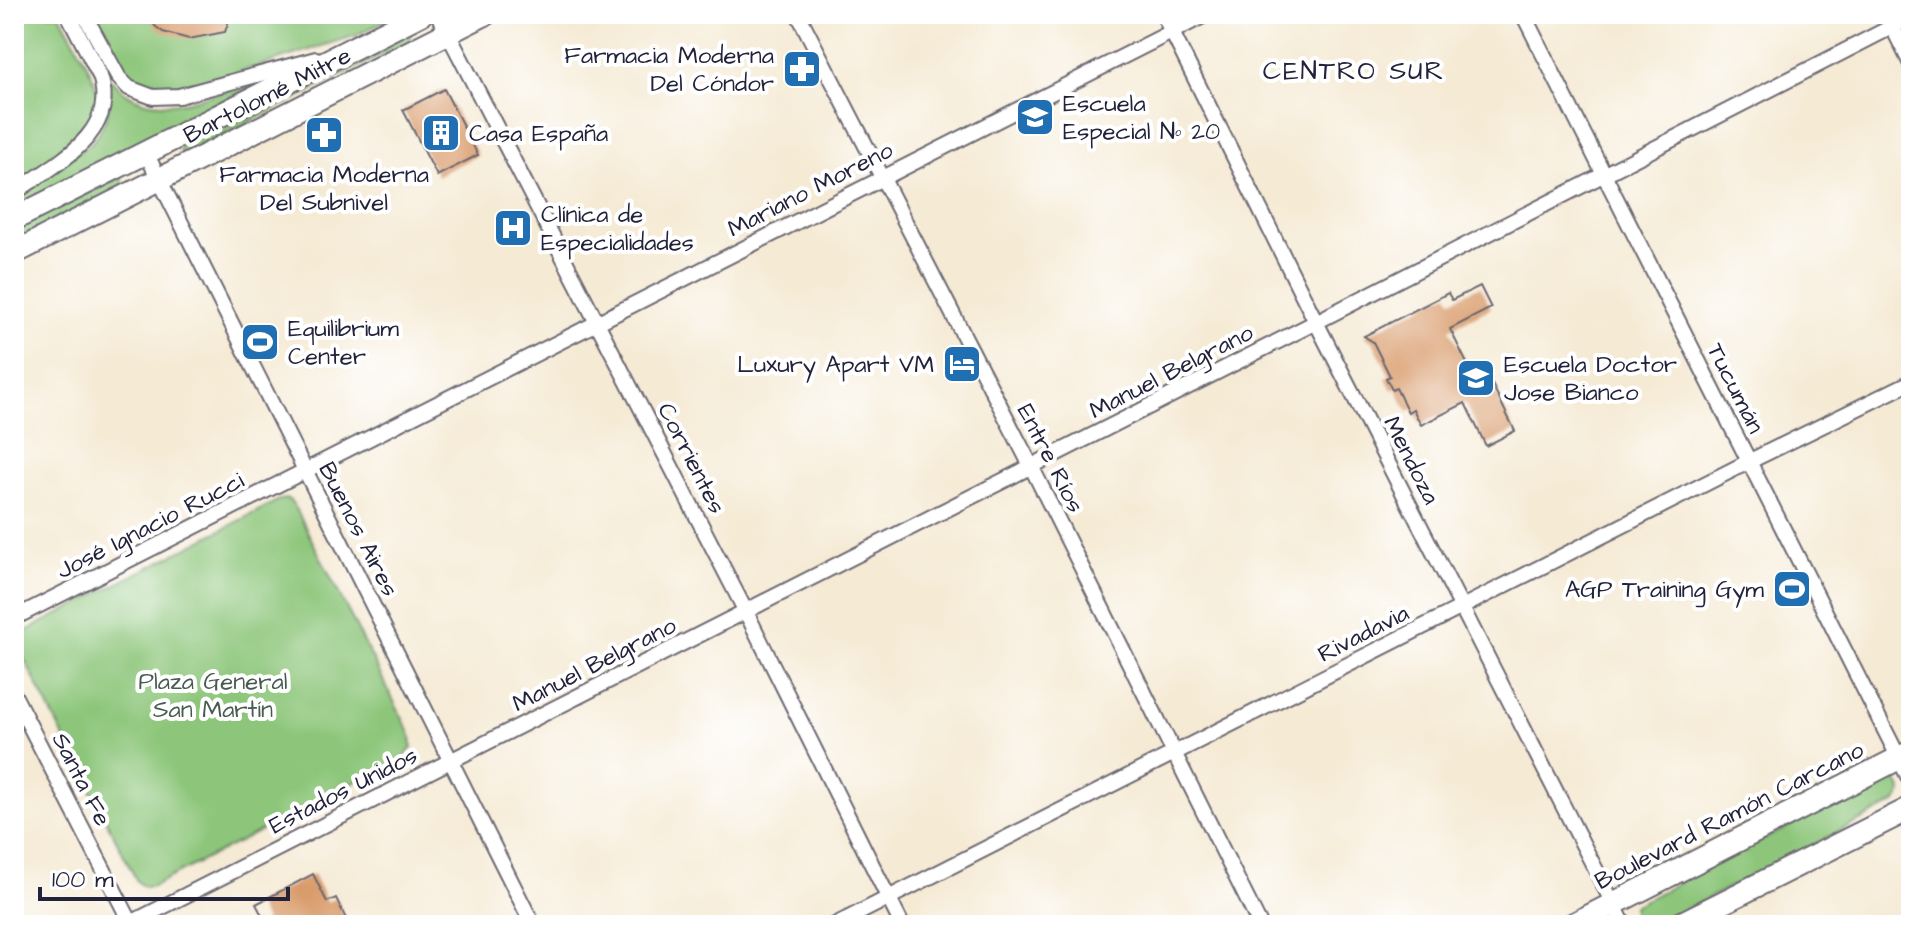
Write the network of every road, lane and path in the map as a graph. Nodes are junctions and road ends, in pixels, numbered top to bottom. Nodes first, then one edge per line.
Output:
1 (68, 14) edge
2 (84, 14) edge
3 (421, 14) edge
4 (485, 14) edge
5 (798, 14) edge
6 (1163, 14) edge
7 (1207, 14) edge
8 (1523, 14) edge
9 (1911, 17) edge
10 (1889, 20) edge
11 (443, 23) edge
12 (1172, 32) junction
13 (351, 49) junction
14 (1911, 64) edge
15 (146, 153) junction
16 (1605, 175) junction
17 (883, 177) junction
18 (159, 180) junction
19 (14, 193) edge
20 (14, 219) edge
21 (14, 253) edge
22 (597, 322) junction
23 (1316, 322) junction
24 (1911, 382) edge
25 (1748, 462) junction
26 (1031, 466) junction
27 (305, 470) junction
28 (1463, 608) junction
29 (746, 612) junction
30 (14, 618) edge
31 (14, 695) edge
32 (1173, 753) junction
33 (1905, 755) edge
34 (450, 761) junction
35 (1911, 782) edge
36 (1911, 808) edge
37 (888, 897) junction
38 (1613, 904) junction
39 (130, 924) edge
40 (533, 925) edge
41 (835, 925) edge
42 (902, 925) edge
43 (1260, 925) edge
44 (1572, 925) edge
45 (1624, 925) edge
46 (1678, 925) edge

1 - 19 street
2 - 13 street
3 - 13 main road, Bartolomé Mitre
4 - 11 main road, Bartolomé Mitre
5 - 17 street, Entre Ríos
6 - 12 street, Mendoza
7 - 12 street, Mariano Moreno
8 - 16 street, Tucumán
9 - 10 street, Manuel Belgrano
10 - 14 street
10 - 16 street, Manuel Belgrano
11 - 18 main road, Bartolomé Mitre
11 - 22 street, Corrientes
12 - 17 street, Mariano Moreno
12 - 23 street, Mendoza
13 - 15 main road, Bartolomé Mitre
15 - 18 street, Buenos Aires
15 - 20 main road, Bartolomé Mitre
16 - 23 street, Manuel Belgrano
16 - 25 street, Tucumán
17 - 22 street, Mariano Moreno
17 - 26 street, Entre Ríos
18 - 21 main road, Bartolomé Mitre
18 - 27 street, Buenos Aires
22 - 27 street, Mariano Moreno
22 - 29 street, Corrientes
23 - 26 street, Manuel Belgrano
23 - 28 street, Mendoza
24 - 25 street, Rivadavia
25 - 28 street, Rivadavia
25 - 33 street, Tucumán
26 - 29 street, Manuel Belgrano
26 - 32 street, Entre Ríos
27 - 30 street, José Ignacio Rucci
27 - 34 street, Buenos Aires
28 - 32 street, Rivadavia
28 - 38 street, Mendoza
29 - 34 street, Manuel Belgrano
29 - 37 street, Corrientes
31 - 39 street, Santa Fe
32 - 37 street, Rivadavia
32 - 43 street, Entre Ríos
33 - 35 street, Tucumán
33 - 38 main road, Boulevard Ramón Carcano
34 - 39 street, Estados Unidos
34 - 40 street, Buenos Aires
36 - 46 main road
37 - 41 street, Rivadavia
37 - 42 street, Corrientes
38 - 44 main road, Boulevard Ramón Carcano
38 - 45 street, Mendoza

